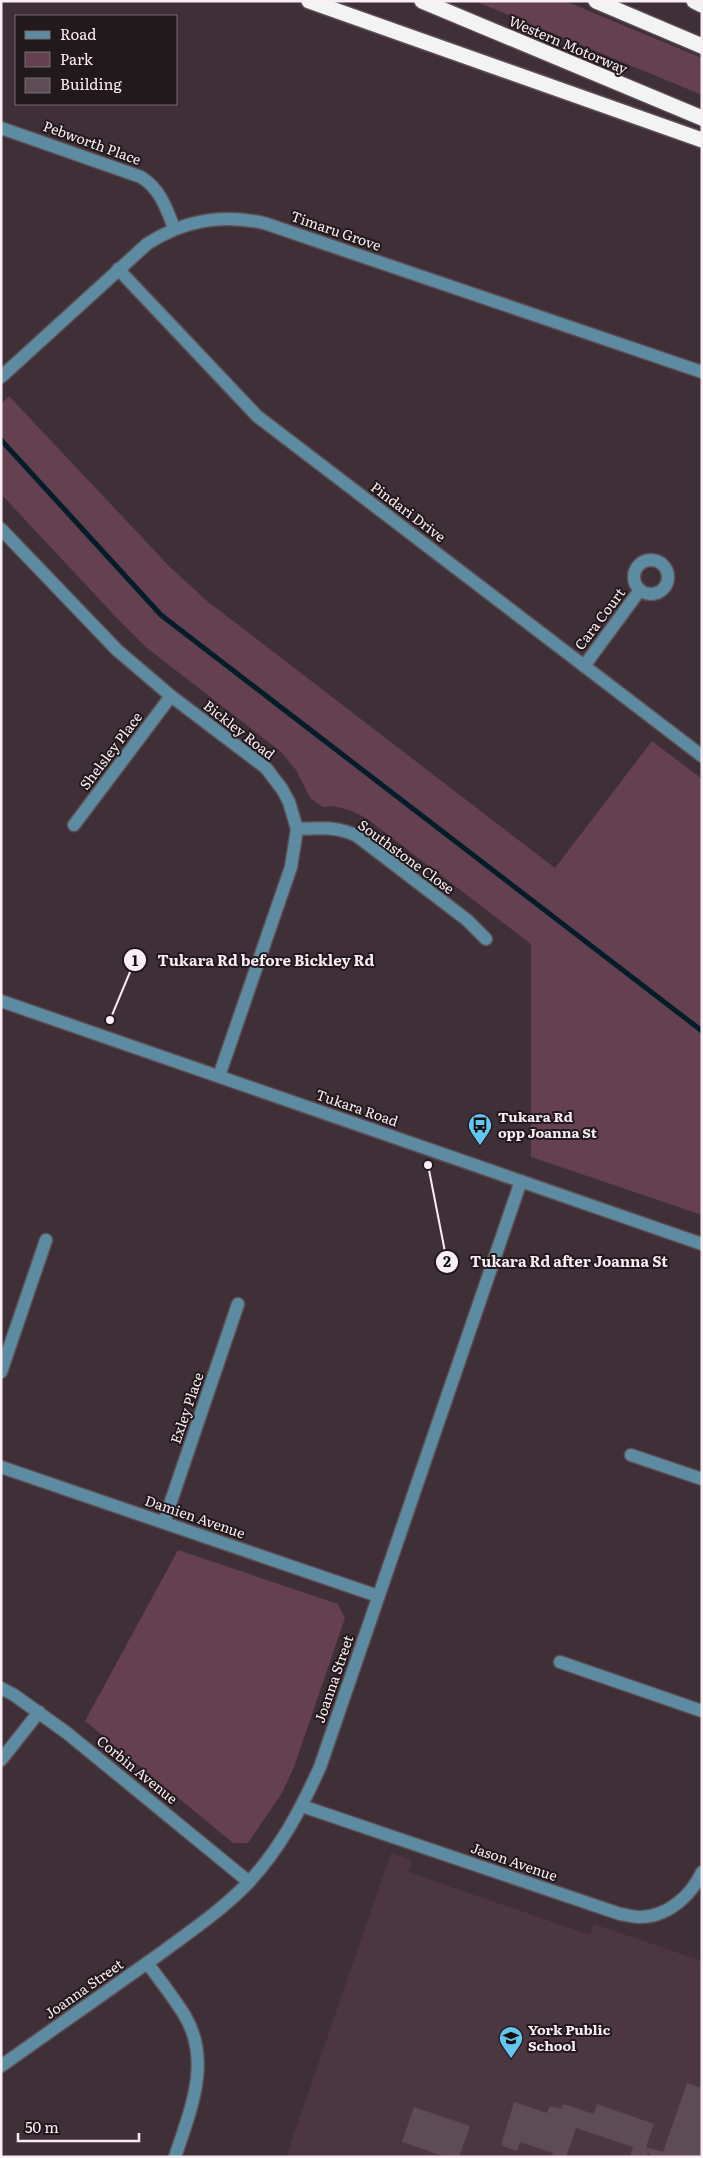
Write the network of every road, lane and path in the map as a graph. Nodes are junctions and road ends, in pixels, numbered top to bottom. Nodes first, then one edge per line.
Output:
1 (309, 1) edge
2 (422, 1) edge
3 (596, 1) edge
4 (694, 1) edge
5 (702, 5) edge
6 (702, 46) edge
7 (702, 118) edge
8 (1, 128) edge
9 (702, 140) edge
10 (174, 228) junction
11 (118, 269) junction
12 (702, 372) edge
13 (1, 376) edge
14 (2, 531) edge
15 (640, 590) dead end
16 (584, 666) junction
17 (171, 696) junction
18 (702, 756) edge
19 (74, 825) dead end
20 (297, 829) junction
21 (486, 939) dead end
22 (1, 1001) edge
23 (220, 1076) junction
24 (521, 1181) junction
25 (46, 1240) dead end
26 (702, 1244) edge
27 (238, 1304) dead end
28 (1, 1372) edge
29 (631, 1455) dead end
30 (1, 1467) edge
31 (702, 1479) edge
32 (164, 1522) junction
33 (378, 1596) junction
34 (560, 1662) dead end
35 (1, 1688) edge
36 (702, 1711) edge
37 (39, 1712) junction
38 (1, 1760) edge
39 (302, 1806) junction
40 (702, 1872) edge
41 (249, 1882) junction
42 (148, 1962) junction
43 (1, 2066) edge
44 (174, 2157) edge

1 - 9 highway
2 - 7 highway, Western Motorway
3 - 6 highway
4 - 5 highway
8 - 10 street, Pebworth Place
10 - 11 street, Timaru Grove
10 - 12 street, Timaru Grove
11 - 13 street, Timaru Grove
11 - 16 street, Pindari Drive
14 - 17 street, Bickley Road
15 - 16 street, Cara Court
16 - 18 street, Pindari Drive
17 - 19 street, Shelsley Place
17 - 20 street, Bickley Road
20 - 21 street, Southstone Close
20 - 23 street, Bickley Road
22 - 23 street, Tukara Road
23 - 24 street, Tukara Road
24 - 26 street, Tukara Road
24 - 33 street, Joanna Street
25 - 28 street
27 - 32 street, Exley Place
29 - 31 street
30 - 32 street, Damien Avenue
32 - 33 street, Damien Avenue
33 - 39 street, Joanna Street
34 - 36 street
35 - 37 street, Corbin Avenue
37 - 38 street
37 - 41 street, Corbin Avenue
39 - 40 street, Jason Avenue
39 - 41 street, Joanna Street
41 - 42 street, Joanna Street
42 - 43 street, Joanna Street
42 - 44 street

